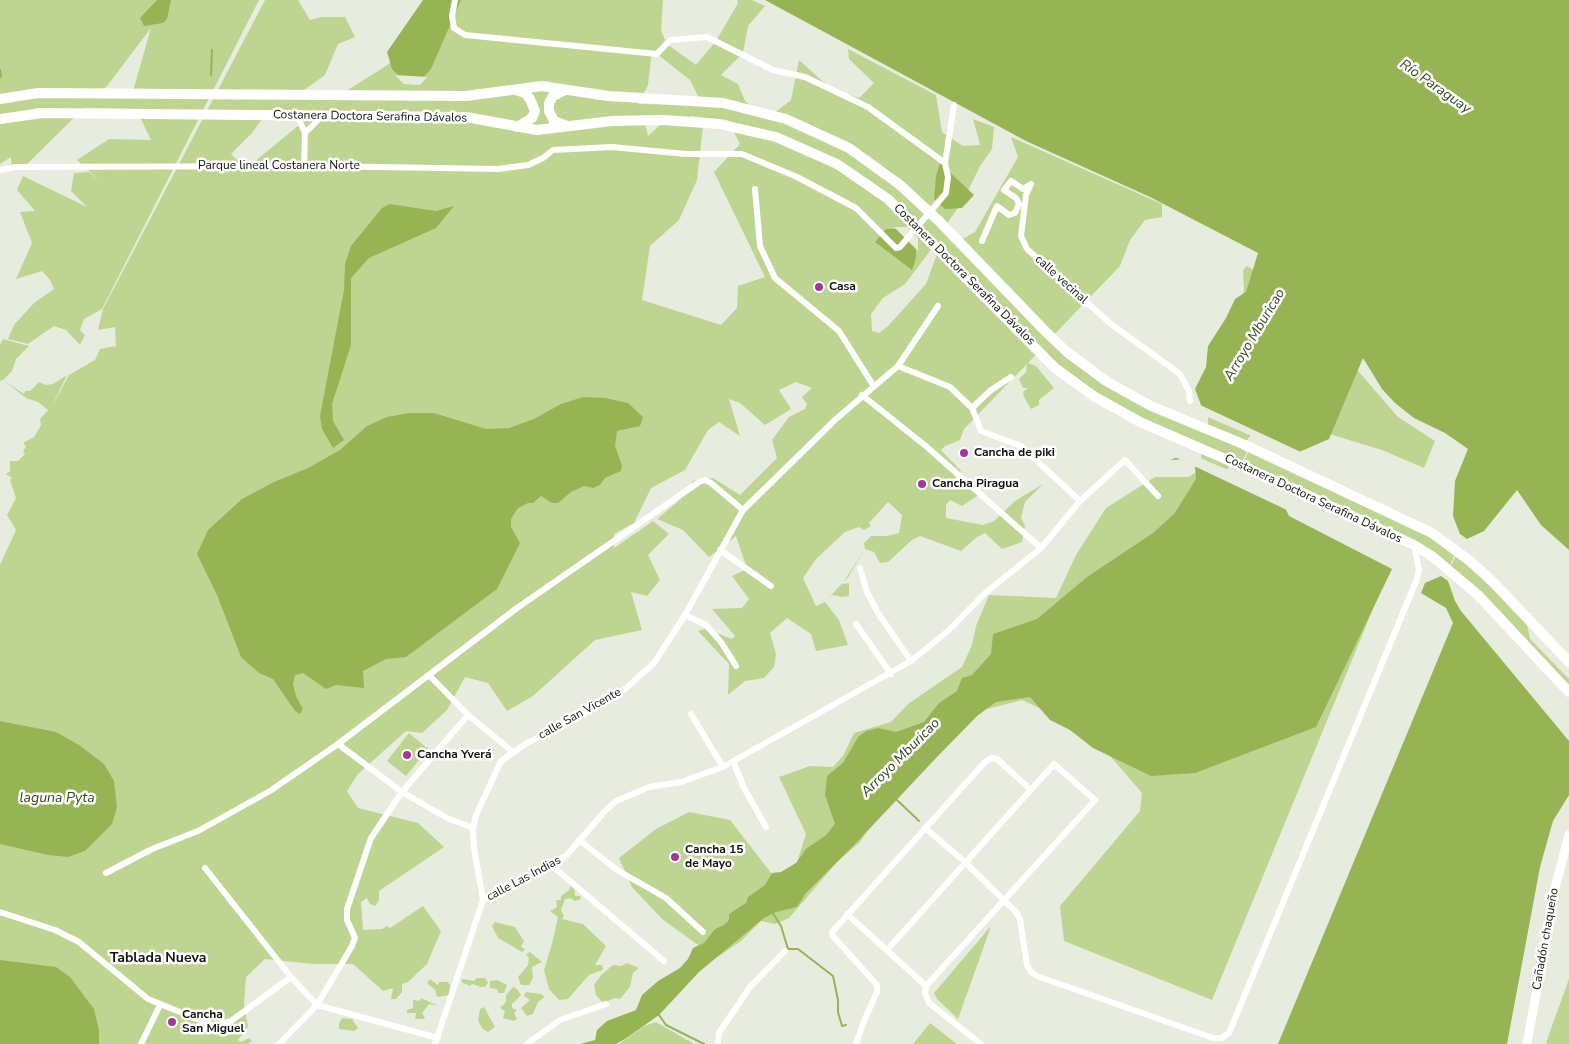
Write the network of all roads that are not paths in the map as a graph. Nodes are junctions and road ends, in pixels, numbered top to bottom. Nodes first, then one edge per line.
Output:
1 (455, 0) edge
2 (515, 89) junction
3 (566, 90) junction
4 (0, 99) edge
5 (954, 105) dead end
6 (297, 116) junction
7 (321, 117) junction
8 (0, 119) edge
9 (568, 126) junction
10 (517, 127) junction
11 (305, 132) junction
12 (945, 163) junction
13 (304, 166) junction
14 (0, 170) edge
15 (755, 189) dead end
16 (982, 241) dead end
17 (938, 306) dead end
18 (898, 366) junction
19 (1011, 377) dead end
20 (873, 385) junction
21 (862, 395) junction
22 (1190, 401) dead end
23 (972, 408) junction
24 (1158, 496) dead end
25 (1080, 501) junction
26 (743, 510) junction
27 (1414, 545) junction
28 (1041, 548) junction
29 (720, 550) junction
30 (860, 568) dead end
31 (771, 586) dead end
32 (685, 616) junction
33 (856, 624) dead end
34 (911, 661) junction
35 (1569, 662) edge
36 (736, 666) dead end
37 (891, 674) junction
38 (429, 675) junction
39 (1569, 692) edge
40 (690, 714) dead end
41 (468, 715) junction
42 (338, 744) junction
43 (513, 752) junction
44 (733, 761) junction
45 (723, 767) junction
46 (1031, 790) junction
47 (402, 792) junction
48 (766, 827) dead end
49 (473, 828) junction
50 (925, 828) junction
51 (1569, 835) edge
52 (579, 840) junction
53 (965, 862) junction
54 (551, 865) junction
55 (205, 868) dead end
56 (106, 873) dead end
57 (483, 900) junction
58 (1004, 900) junction
59 (0, 912) edge
60 (847, 914) junction
61 (703, 932) dead end
62 (887, 950) junction
63 (785, 951) dead end
64 (664, 961) dead end
65 (291, 977) junction
66 (926, 986) junction
67 (606, 1004) dead end
68 (160, 1005) junction
69 (317, 1005) junction
70 (436, 1041) edge
71 (141, 1044) edge
72 (279, 1044) edge
73 (528, 1044) edge
74 (718, 1044) edge
75 (856, 1044) edge
76 (981, 1044) edge
77 (1527, 1044) edge

1 - 12 street
2 - 3 highway, Costanera Doctora Serafina Dávalos
2 - 4 highway, Costanera Doctora Serafina Dávalos
2 - 10 highway
3 - 9 highway
3 - 35 highway, Costanera Doctora Serafina Dávalos
5 - 12 street
6 - 7 highway, Costanera Doctora Serafina Dávalos
6 - 8 highway, Costanera Doctora Serafina Dávalos
6 - 11 street
7 - 10 highway, Costanera Doctora Serafina Dávalos
7 - 11 street
9 - 10 highway, Costanera Doctora Serafina Dávalos
9 - 27 highway, Costanera Doctora Serafina Dávalos
11 - 13 street
12 - 13 street, Parque lineal Costanera Norte
13 - 14 street, Parque lineal Costanera Norte
15 - 20 street
16 - 22 street, calle vecinal
17 - 18 street, calle San Vicente
18 - 20 street, calle San Vicente
18 - 23 street
19 - 23 street
20 - 21 street, calle San Vicente
21 - 26 street, calle San Vicente
21 - 28 street
23 - 25 street
24 - 25 street, calle Las Indias
25 - 28 street, calle Las Indias
26 - 29 street, calle San Vicente
26 - 38 street
27 - 39 highway, Costanera Doctora Serafina Dávalos
27 - 58 street
28 - 34 street, calle Las Indias
29 - 31 street
29 - 32 street, calle San Vicente
30 - 34 street
32 - 36 street
32 - 43 street, calle San Vicente
33 - 37 street
34 - 37 street, calle Las Indias
37 - 44 street, calle Las Indias
38 - 41 street
38 - 42 street
40 - 45 street
41 - 43 street
41 - 47 street
42 - 47 street
42 - 56 street
43 - 49 street, calle San Vicente
44 - 45 street, calle Las Indias
44 - 48 street
45 - 52 street, calle Las Indias
46 - 50 street
46 - 53 street
46 - 58 street
47 - 49 street
47 - 69 street
49 - 57 street, calle San Vicente
50 - 53 street
50 - 60 street
51 - 77 main road, Cañadón chaqueño
52 - 54 street, calle Las Indias
52 - 61 street
53 - 58 street
53 - 62 street
54 - 57 street, calle Las Indias
54 - 64 street
55 - 65 street
57 - 70 street, calle Las Indias
58 - 66 street
59 - 68 street
60 - 62 street
60 - 75 street
62 - 66 street
63 - 74 street
65 - 68 street
65 - 69 street
66 - 76 street
67 - 73 street
68 - 71 street
69 - 70 street
69 - 72 street

